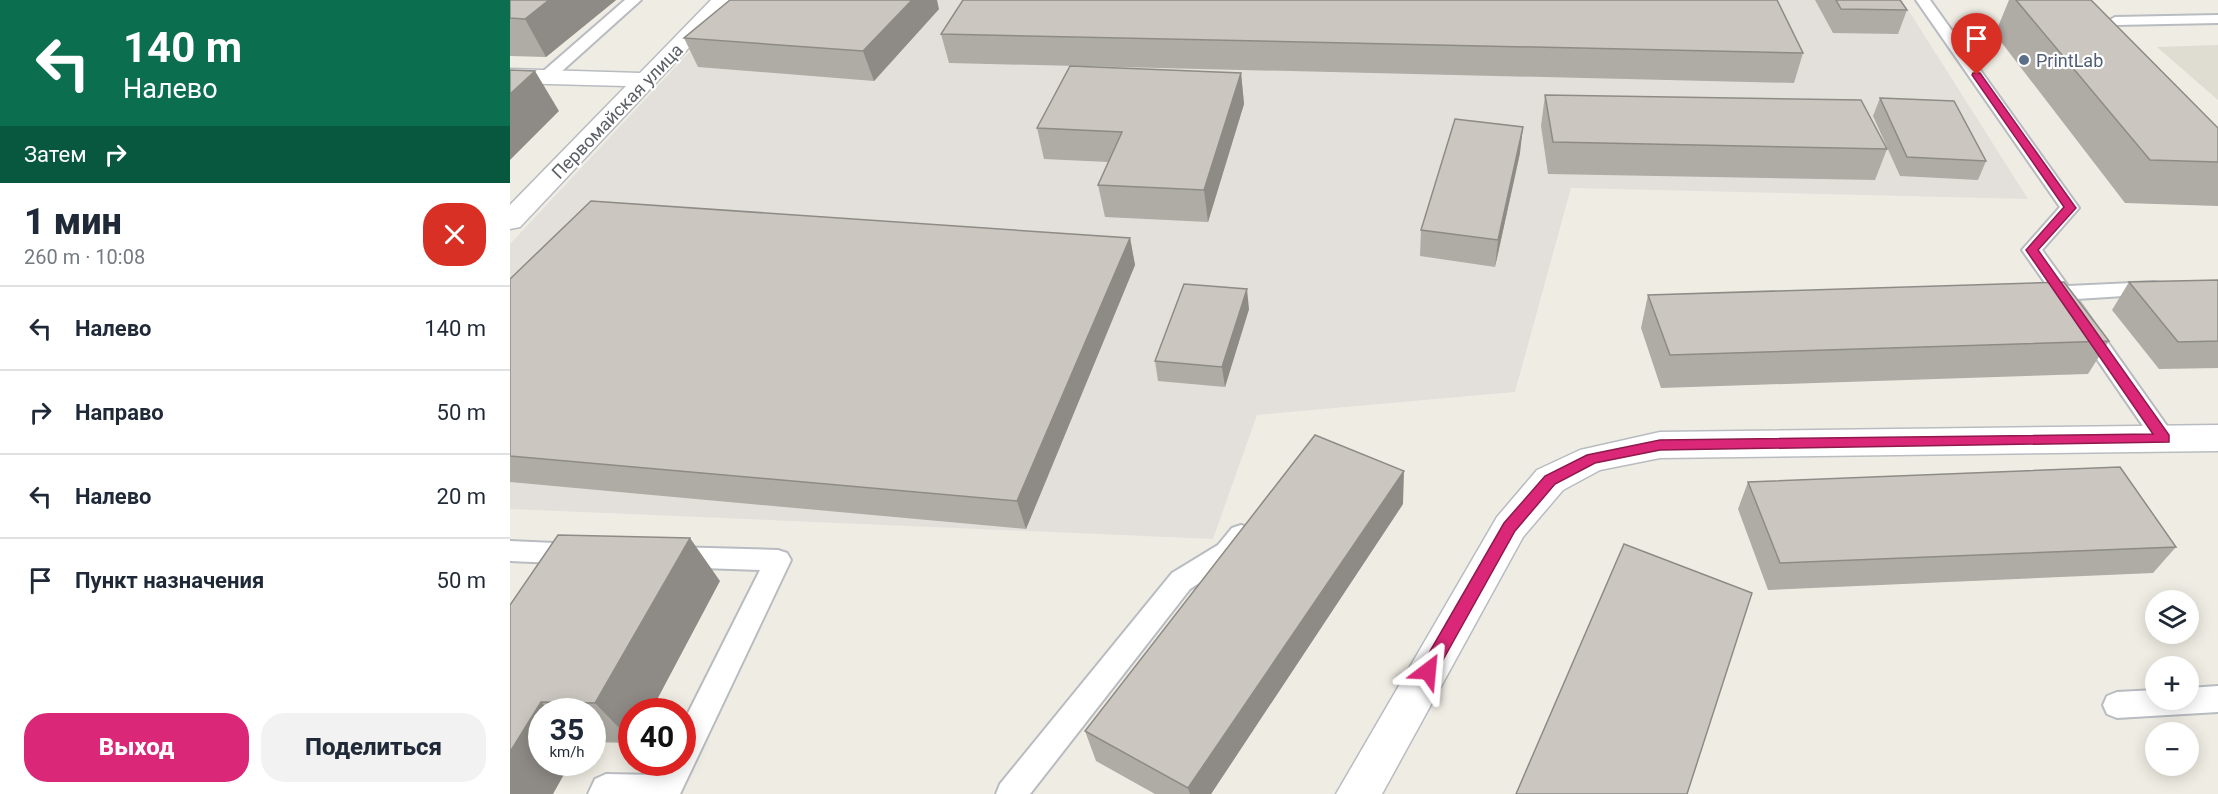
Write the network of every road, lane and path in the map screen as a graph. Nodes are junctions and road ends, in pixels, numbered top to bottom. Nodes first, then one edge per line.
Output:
1 (634, 0) edge
2 (723, 0) edge
3 (1923, 0) edge
4 (2218, 19) edge
5 (2115, 21) edge
6 (510, 76) edge
7 (546, 77) junction
8 (648, 80) junction
9 (510, 221) edge
10 (2030, 286) edge
11 (2173, 287) edge
12 (2060, 293) junction
13 (2218, 438) edge
14 (2164, 439) junction
15 (1255, 519) edge
16 (510, 551) edge
17 (603, 555) edge
18 (650, 556) edge
19 (2218, 699) edge
20 (2116, 705) dead end
21 (696, 728) edge
22 (673, 776) edge
23 (603, 794) edge
24 (1011, 794) edge
25 (1358, 794) edge

1 - 7 lane
2 - 8 street, Первомайская улица
3 - 12 lane
4 - 5 lane
6 - 7 street
7 - 8 street
8 - 9 street, Первомайская улица
10 - 12 lane
11 - 12 lane
12 - 14 lane
13 - 14 street
14 - 25 street
15 - 24 lane
16 - 17 lane
18 - 21 lane
19 - 20 lane
22 - 23 lane

